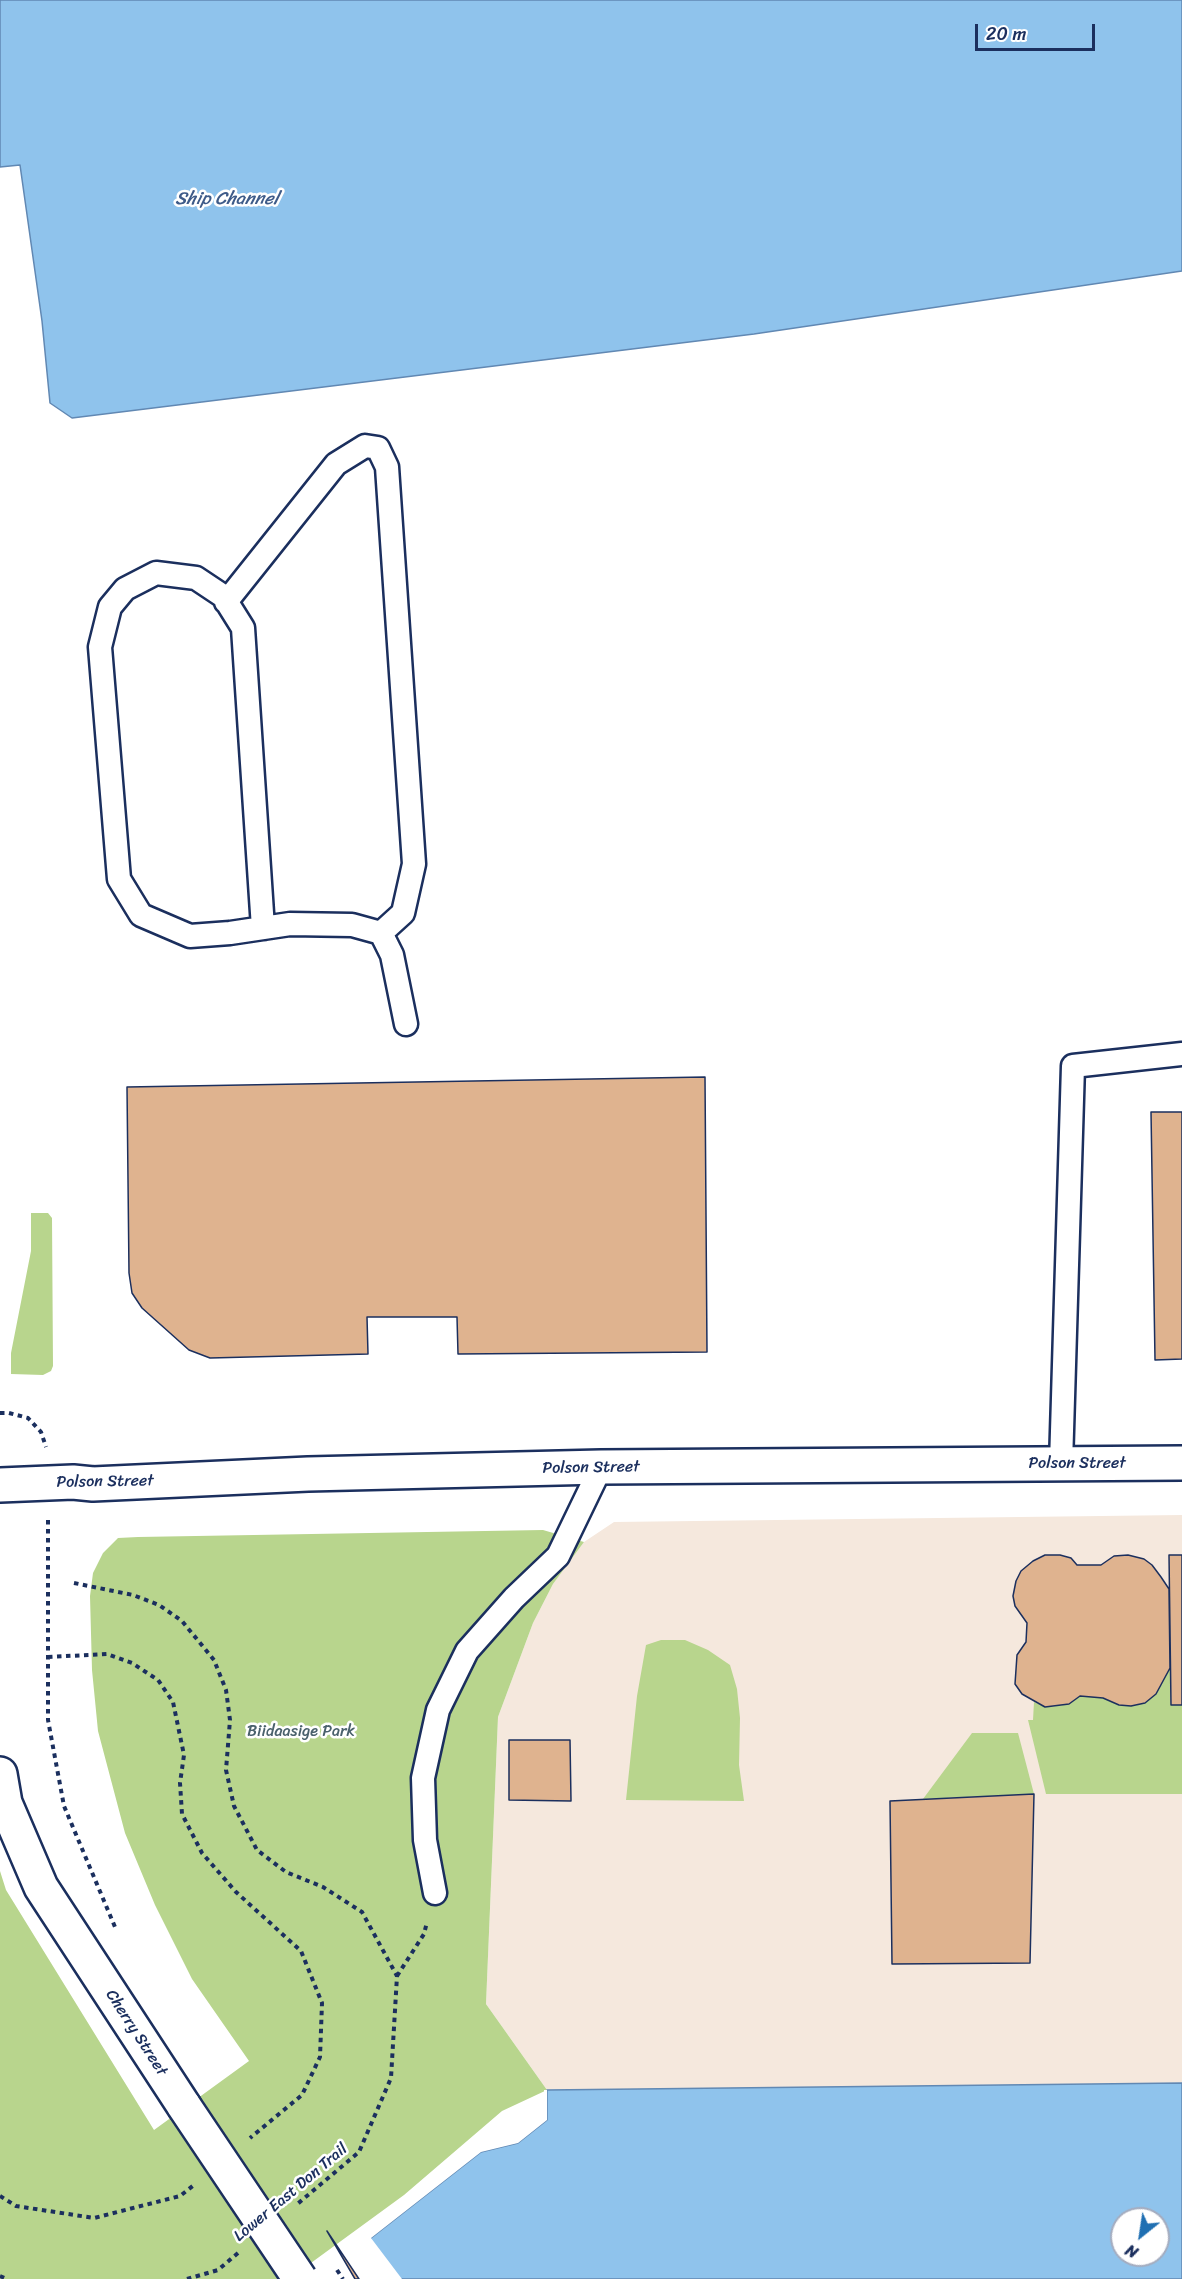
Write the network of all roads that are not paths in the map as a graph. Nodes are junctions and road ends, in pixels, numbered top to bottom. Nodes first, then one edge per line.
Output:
1 (226, 602) junction
2 (263, 928) junction
3 (381, 933) junction
4 (406, 1024) dead end
5 (1182, 1054) edge
6 (1182, 1463) edge
7 (1061, 1464) junction
8 (601, 1467) junction
9 (0, 1485) edge
10 (0, 1774) edge
11 (435, 1893) road end
12 (300, 2279) edge

1 - 2 lane
1 - 2 lane
1 - 3 lane
2 - 3 lane
3 - 4 lane
5 - 7 lane
6 - 7 street, Polson Street
7 - 8 street, Polson Street
8 - 9 street, Polson Street
8 - 11 lane
10 - 12 street, Cherry Street, bridge

